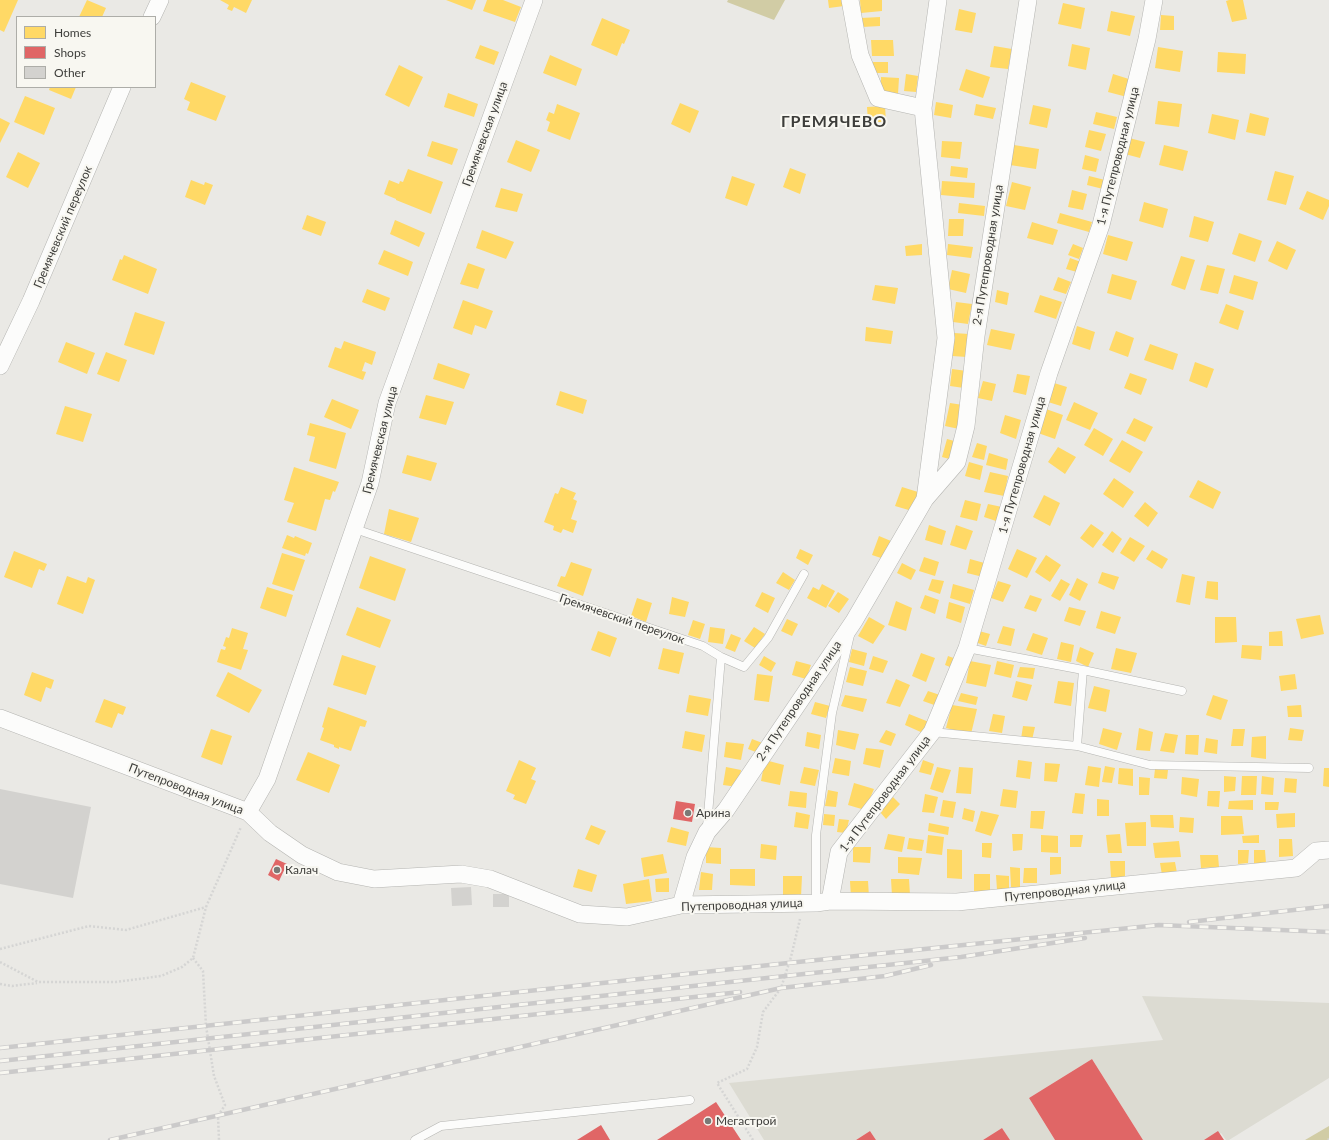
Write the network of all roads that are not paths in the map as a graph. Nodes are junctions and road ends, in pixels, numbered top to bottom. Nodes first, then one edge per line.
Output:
1 (160, 0) edge
2 (534, 0) edge
3 (850, 0) edge
4 (938, 0) edge
5 (1028, 0) edge
6 (1154, 0) edge
7 (152, 16) edge
8 (122, 88) edge
9 (923, 108) junction
10 (0, 366) edge
11 (925, 499) junction
12 (355, 529) junction
13 (804, 574) dead end
14 (854, 621) junction
15 (967, 648) junction
16 (721, 658) junction
17 (1082, 670) junction
18 (1182, 691) dead end
19 (0, 718) edge
20 (932, 732) junction
21 (1077, 746) junction
22 (1309, 768) dead end
23 (248, 812) junction
24 (707, 832) junction
25 (1329, 850) edge
26 (816, 902) junction
27 (681, 905) junction
28 (690, 1100) dead end
29 (415, 1140) edge

1 - 7 street
2 - 12 street, Гремячевская улица
3 - 9 street
4 - 9 street, 2-я Путепроводная улица
5 - 11 street, 2-я Путепроводная улица
6 - 15 street, 1-я Путепроводная улица
8 - 10 street, Гремячевский переулок
9 - 11 street, 2-я Путепроводная улица
11 - 14 street, 2-я Путепроводная улица
12 - 16 lane, Гремячевский переулок
12 - 23 street, Гремячевская улица
13 - 16 lane, Гремячевский переулок
14 - 24 street, 2-я Путепроводная улица
14 - 26 lane
15 - 17 lane
15 - 20 street, 1-я Путепроводная улица
16 - 24 lane
17 - 18 lane
17 - 21 lane
19 - 23 street, Путепроводная улица
20 - 21 lane
20 - 26 street, 1-я Путепроводная улица
21 - 22 lane
23 - 27 street, Путепроводная улица
24 - 27 street, 2-я Путепроводная улица
25 - 26 street, Путепроводная улица
26 - 27 street, Путепроводная улица
28 - 29 lane

